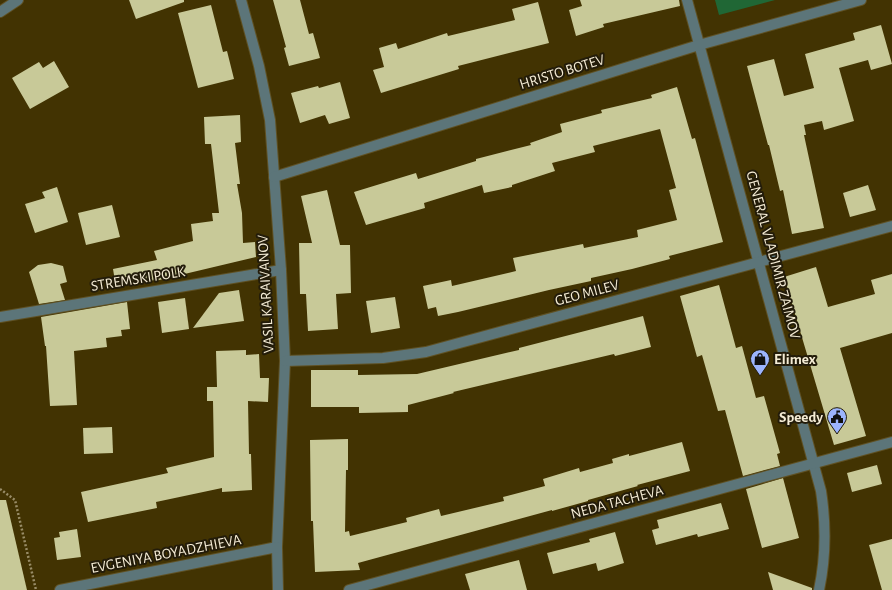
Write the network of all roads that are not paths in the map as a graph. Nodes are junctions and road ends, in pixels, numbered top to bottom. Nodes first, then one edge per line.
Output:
1 (18, 0) edge
2 (241, 0) edge
3 (687, 0) edge
4 (861, 0) edge
5 (0, 12) edge
6 (699, 45) junction
7 (274, 177) junction
8 (892, 226) edge
9 (759, 262) junction
10 (281, 270) junction
11 (0, 317) edge
12 (285, 361) junction
13 (892, 442) edge
14 (815, 464) junction
15 (277, 547) junction
16 (60, 590) edge
17 (278, 590) edge
18 (349, 590) edge
19 (819, 590) edge

1 - 5 street
2 - 7 street, VASIL KARAIVANOV
3 - 6 street, GENERAL VLADIMIR ZAIMOV
4 - 6 street, HRISTO BOTEV
6 - 7 street, HRISTO BOTEV
6 - 9 street, GENERAL VLADIMIR ZAIMOV
7 - 10 street, VASIL KARAIVANOV
8 - 9 street, GEO MILEV
9 - 12 street, GEO MILEV
9 - 14 street, GENERAL VLADIMIR ZAIMOV
10 - 11 street, STREMSKI POLK
10 - 12 street, VASIL KARAIVANOV
12 - 15 street, VASIL KARAIVANOV
13 - 14 street, NEDA TACHEVA
14 - 18 street, NEDA TACHEVA
14 - 19 street, GENERAL VLADIMIR ZAIMOV
15 - 16 street, EVGENIYA BOYADZHIEVA
15 - 17 street, VASIL KARAIVANOV

